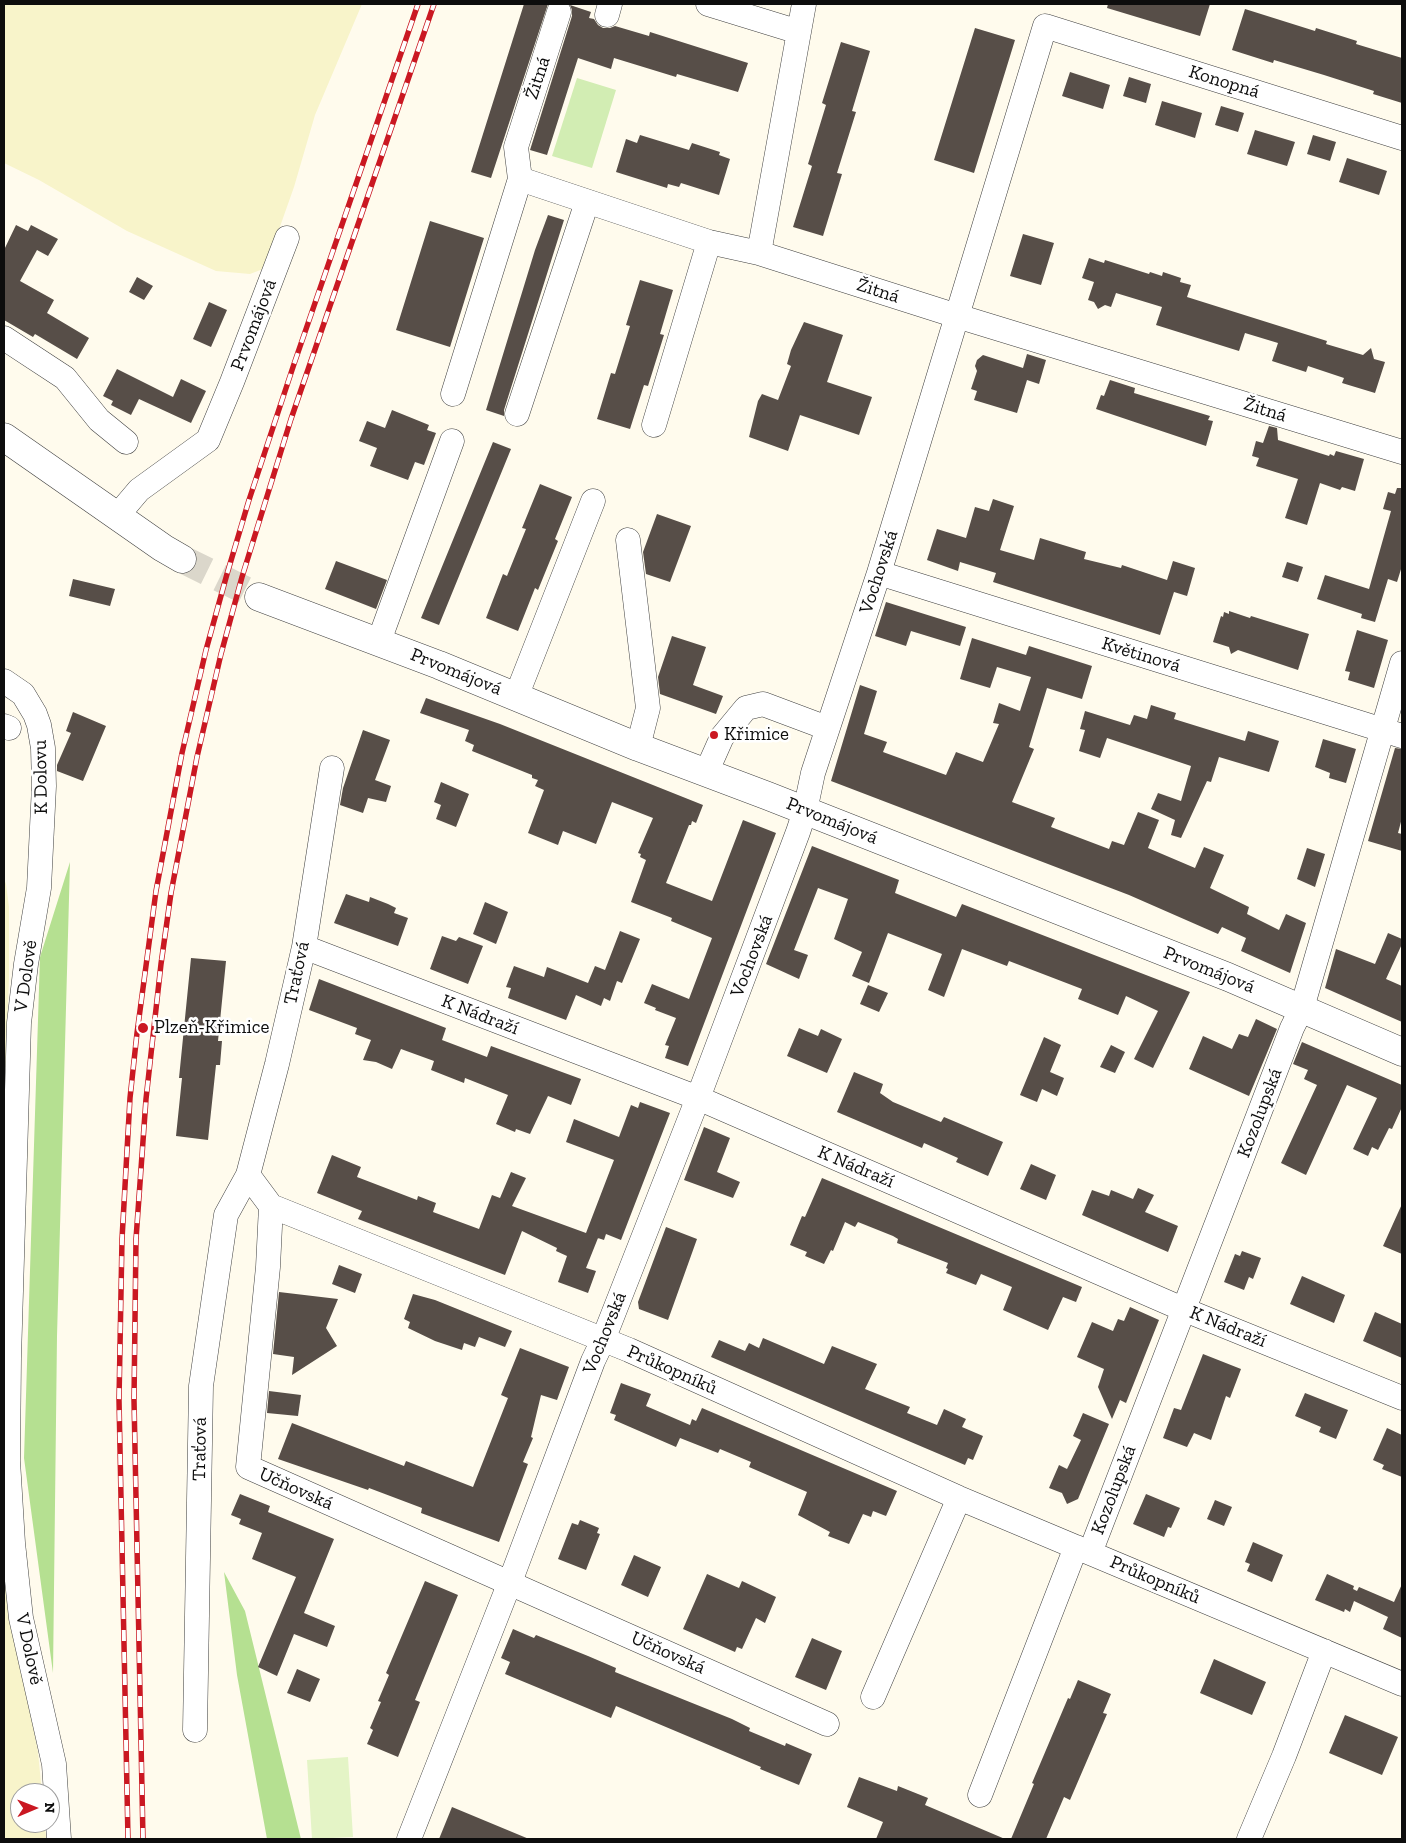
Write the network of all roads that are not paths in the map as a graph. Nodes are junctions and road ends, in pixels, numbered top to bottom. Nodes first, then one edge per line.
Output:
1 (708, 4) edge
2 (804, 4) edge
3 (559, 12) dead end
4 (1045, 26) joint
5 (799, 32) junction
6 (1402, 138) edge
7 (520, 179) junction
8 (587, 202) junction
9 (287, 238) dead end
10 (709, 242) junction
11 (759, 253) junction
12 (956, 316) junction
13 (4, 338) edge
14 (453, 394) dead end
15 (517, 414) dead end
16 (654, 425) dead end
17 (4, 437) edge
18 (126, 442) dead end
19 (452, 442) dead end
20 (1402, 452) edge
21 (593, 501) dead end
22 (118, 516) junction
23 (628, 540) dead end
24 (182, 559) tunnel mouth
25 (879, 573) junction
26 (260, 597) tunnel mouth
27 (379, 641) junction
28 (1402, 663) edge
29 (4, 681) edge
30 (516, 696) junction
31 (827, 728) junction
32 (1393, 733) edge
33 (638, 747) junction
34 (332, 768) dead end
35 (706, 773) junction
36 (805, 811) junction
37 (39, 888) joint
38 (304, 947) junction
39 (1302, 1008) junction
40 (1402, 1052) edge
41 (698, 1098) junction
42 (248, 1175) junction
43 (271, 1206) junction
44 (1185, 1310) junction
45 (603, 1340) junction
46 (1402, 1398) edge
47 (959, 1498) junction
48 (1083, 1550) junction
49 (510, 1582) junction
50 (1324, 1651) junction
51 (1402, 1684) edge
52 (873, 1697) dead end
53 (827, 1724) dead end
54 (195, 1730) dead end
55 (980, 1795) dead end
56 (59, 1839) edge
57 (409, 1839) edge
58 (1249, 1839) edge

1 - 5 street
2 - 5 street
3 - 7 street, Žitná
4 - 6 street, Konopná
4 - 12 street, Vochovská
5 - 11 street
7 - 8 street, Žitná
7 - 14 street
8 - 10 street, Žitná
8 - 15 street
9 - 22 street, Prvomájová
10 - 11 street, Žitná
10 - 16 street
11 - 12 street, Žitná
12 - 20 street, Žitná
12 - 25 street, Vochovská
13 - 18 street
17 - 22 street
19 - 27 street
21 - 30 street
22 - 24 street
23 - 33 street
25 - 31 street, Vochovská
25 - 32 street, Květinová
26 - 27 street, Prvomájová
27 - 30 street, Prvomájová
28 - 32 street, Kozolupská
29 - 37 street, K Dolovu
30 - 33 street, Prvomájová
31 - 35 street
31 - 36 street, Vochovská
32 - 39 street, Kozolupská
33 - 35 street, Prvomájová
34 - 38 street, Traťová
35 - 36 street, Prvomájová
36 - 39 street, Prvomájová
36 - 41 street, Vochovská
37 - 56 street, V Dolově
38 - 41 street, K Nádraží
38 - 42 street, Traťová
39 - 40 street, Prvomájová
39 - 44 street, Kozolupská
41 - 44 street, K Nádraží
41 - 45 street, Vochovská
42 - 43 street
42 - 54 street, Traťová
43 - 45 street, Průkopníků
43 - 49 street, Učňovská
44 - 46 street, K Nádraží
44 - 48 street, Kozolupská
45 - 47 street, Průkopníků
45 - 49 street, Vochovská
47 - 48 street, Průkopníků
47 - 52 street
48 - 50 street, Průkopníků
48 - 55 street, Kozolupská
49 - 53 street, Učňovská
49 - 57 street
50 - 51 street, Průkopníků
50 - 58 street

